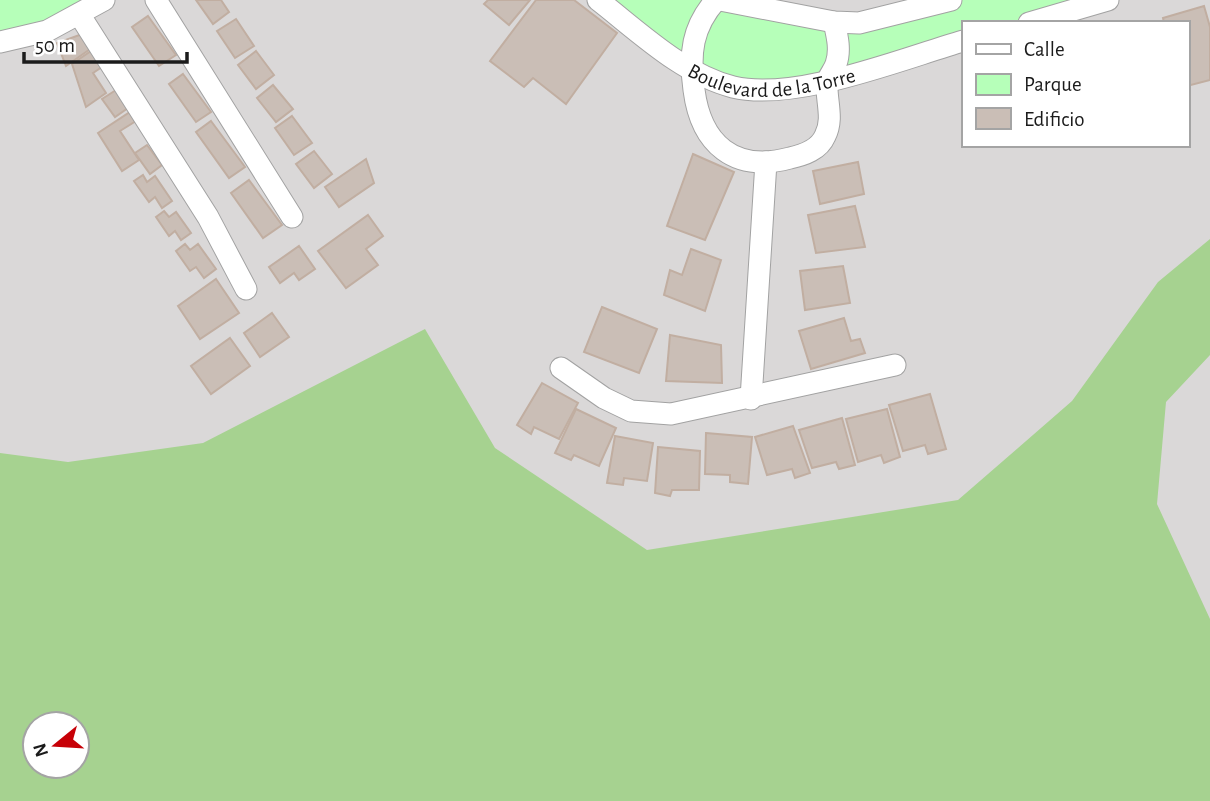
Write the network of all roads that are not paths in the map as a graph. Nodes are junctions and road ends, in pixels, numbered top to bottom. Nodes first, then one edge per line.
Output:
1 (104, 0) edge
2 (156, 0) edge
3 (598, 0) edge
4 (718, 0) edge
5 (951, 0) edge
6 (1108, 0) edge
7 (749, 3) edge
8 (79, 14) junction
9 (1035, 21) edge
10 (834, 22) junction
11 (962, 41) edge
12 (0, 42) edge
13 (691, 68) junction
14 (827, 80) junction
15 (766, 162) junction
16 (292, 218) dead end
17 (246, 289) dead end
18 (895, 365) dead end
19 (561, 368) dead end
20 (751, 399) junction

1 - 8 street
2 - 16 street
3 - 13 street, Boulevard de la Torre
4 - 7 street
4 - 13 street
5 - 10 street
6 - 9 street
7 - 10 street
8 - 12 street
8 - 17 street
10 - 14 street
11 - 14 street, Boulevard de la Torre
13 - 14 street, Boulevard de la Torre
13 - 15 street
14 - 15 street
15 - 20 street
18 - 20 street
19 - 20 street

